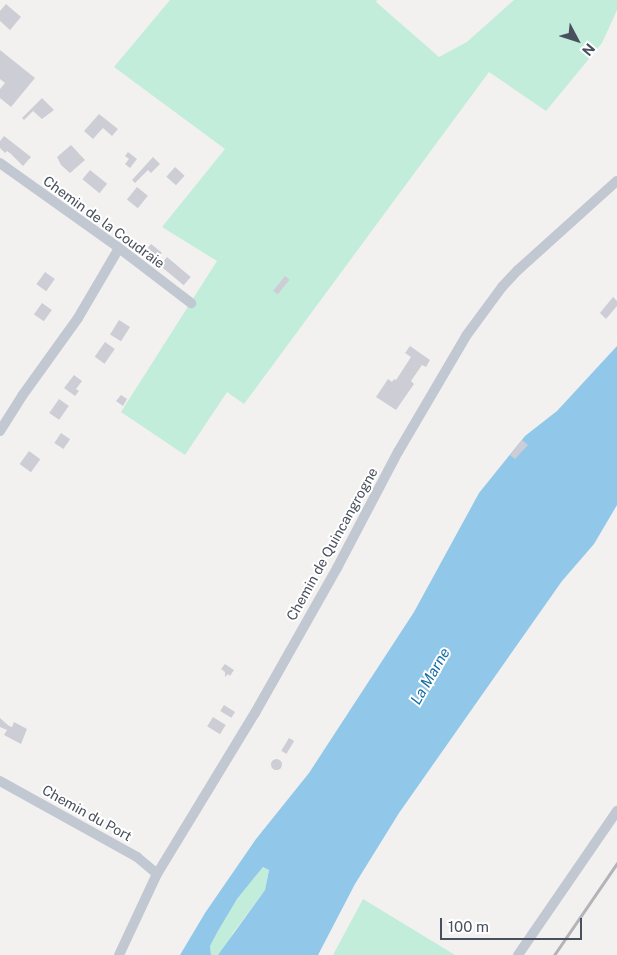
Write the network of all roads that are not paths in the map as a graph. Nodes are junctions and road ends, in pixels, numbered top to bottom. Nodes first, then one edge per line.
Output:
1 (0, 163) edge
2 (617, 182) edge
3 (119, 248) junction
4 (190, 304) dead end
5 (0, 432) edge
6 (0, 781) edge
7 (617, 811) edge
8 (157, 874) junction
9 (119, 955) edge
10 (518, 955) edge

1 - 3 street, Chemin de la Coudraie
2 - 8 street, Chemin de Quincangrogne
3 - 4 street, Chemin de la Coudraie
3 - 5 street
6 - 8 street, Chemin du Port
7 - 10 street
8 - 9 street, Chemin de Quincangrogne

